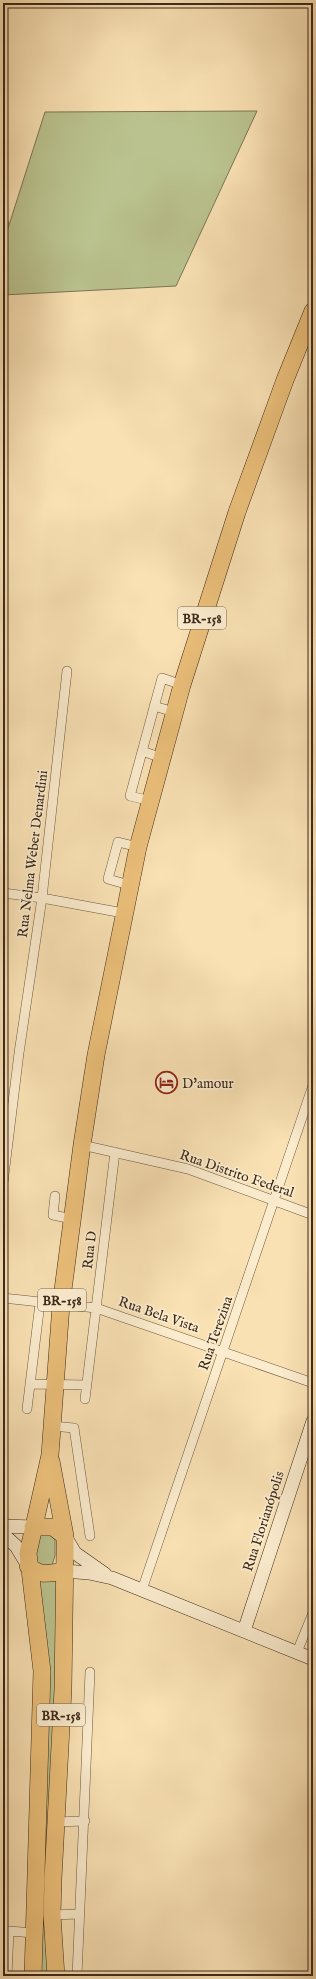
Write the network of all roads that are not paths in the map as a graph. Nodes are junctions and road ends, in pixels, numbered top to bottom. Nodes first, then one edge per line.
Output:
1 (313, 311) edge
2 (67, 671) dead end
3 (182, 684) junction
4 (154, 706) junction
5 (174, 712) junction
6 (142, 751) junction
7 (162, 758) junction
8 (150, 801) junction
9 (3, 893) edge
10 (42, 898) junction
11 (123, 913) junction
12 (313, 1085) edge
13 (6, 1139) edge
14 (82, 1145) junction
15 (115, 1152) junction
16 (3, 1183) edge
17 (55, 1196) dead end
18 (274, 1201) junction
19 (313, 1215) edge
20 (72, 1220) junction
21 (3, 1298) edge
22 (40, 1303) junction
23 (61, 1305) junction
24 (96, 1308) junction
25 (223, 1352) junction
26 (313, 1383) edge
27 (30, 1384) junction
28 (56, 1384) junction
29 (87, 1385) junction
30 (85, 1399) dead end
31 (28, 1408) dead end
32 (313, 1422) edge
33 (52, 1426) junction
34 (50, 1455) junction
35 (3, 1526) edge
36 (33, 1527) junction
37 (3, 1534) edge
38 (65, 1536) junction
39 (90, 1536) dead end
40 (28, 1566) junction
41 (65, 1571) junction
42 (112, 1578) junction
43 (142, 1590) junction
44 (313, 1613) edge
45 (244, 1631) junction
46 (297, 1652) junction
47 (313, 1658) edge
48 (90, 1672) dead end
49 (85, 1821) junction
50 (55, 1822) junction
51 (80, 1914) junction
52 (52, 1915) junction
53 (34, 1933) junction
54 (7, 1976) edge
55 (29, 1976) edge
56 (33, 1976) edge
57 (56, 1976) edge
58 (77, 1976) edge

1 - 3 highway, BR-158
2 - 10 street, Rua Nelma Weber Denardini
3 - 4 street
3 - 5 highway, BR-158
4 - 5 street
4 - 6 street
5 - 7 highway, BR-158
6 - 7 street
6 - 8 street
7 - 8 highway, BR-158
8 - 11 highway, BR-158
9 - 10 street
10 - 11 street
10 - 13 street, Rua Nelma Weber Denardini
11 - 14 highway, BR-158
12 - 18 street, Rua Terezina
13 - 16 street, Rua Nelma Weber Denardini
14 - 15 street, Rua Distrito Federal
14 - 20 highway, BR-158
15 - 18 street, Rua Distrito Federal
15 - 24 street, Rua D
17 - 20 street
18 - 19 street, Rua Distrito Federal
18 - 25 street, Rua Terezina
20 - 23 highway, BR-158
21 - 22 street, Rua Bela Vista
22 - 23 street, Rua Bela Vista
22 - 27 street
23 - 24 street, Rua Bela Vista
23 - 28 highway, BR-158
24 - 25 street, Rua Bela Vista
24 - 29 street, Rua D
25 - 26 street, Rua Bela Vista
25 - 43 street, Rua Terezina
27 - 28 street
27 - 31 street
28 - 29 street
28 - 33 highway, BR-158
29 - 30 street, Rua D
32 - 45 main road, Rua Florianópolis
33 - 34 highway, BR-158
33 - 39 street
34 - 36 highway, BR-158
34 - 38 highway, BR-158
35 - 36 main road
36 - 38 highway
36 - 40 highway, BR-158
37 - 40 main road
38 - 41 highway, BR-158
38 - 42 main road
40 - 41 highway
40 - 53 highway, BR-158
41 - 42 main road
41 - 50 highway, BR-158
42 - 43 main road
43 - 45 main road
44 - 46 street
45 - 46 main road
46 - 47 main road
48 - 49 street
49 - 50 street
49 - 51 street
50 - 52 highway, BR-158
51 - 52 street
51 - 58 street
52 - 57 highway, BR-158
53 - 54 street
53 - 56 highway, BR-158
55 - 56 street

